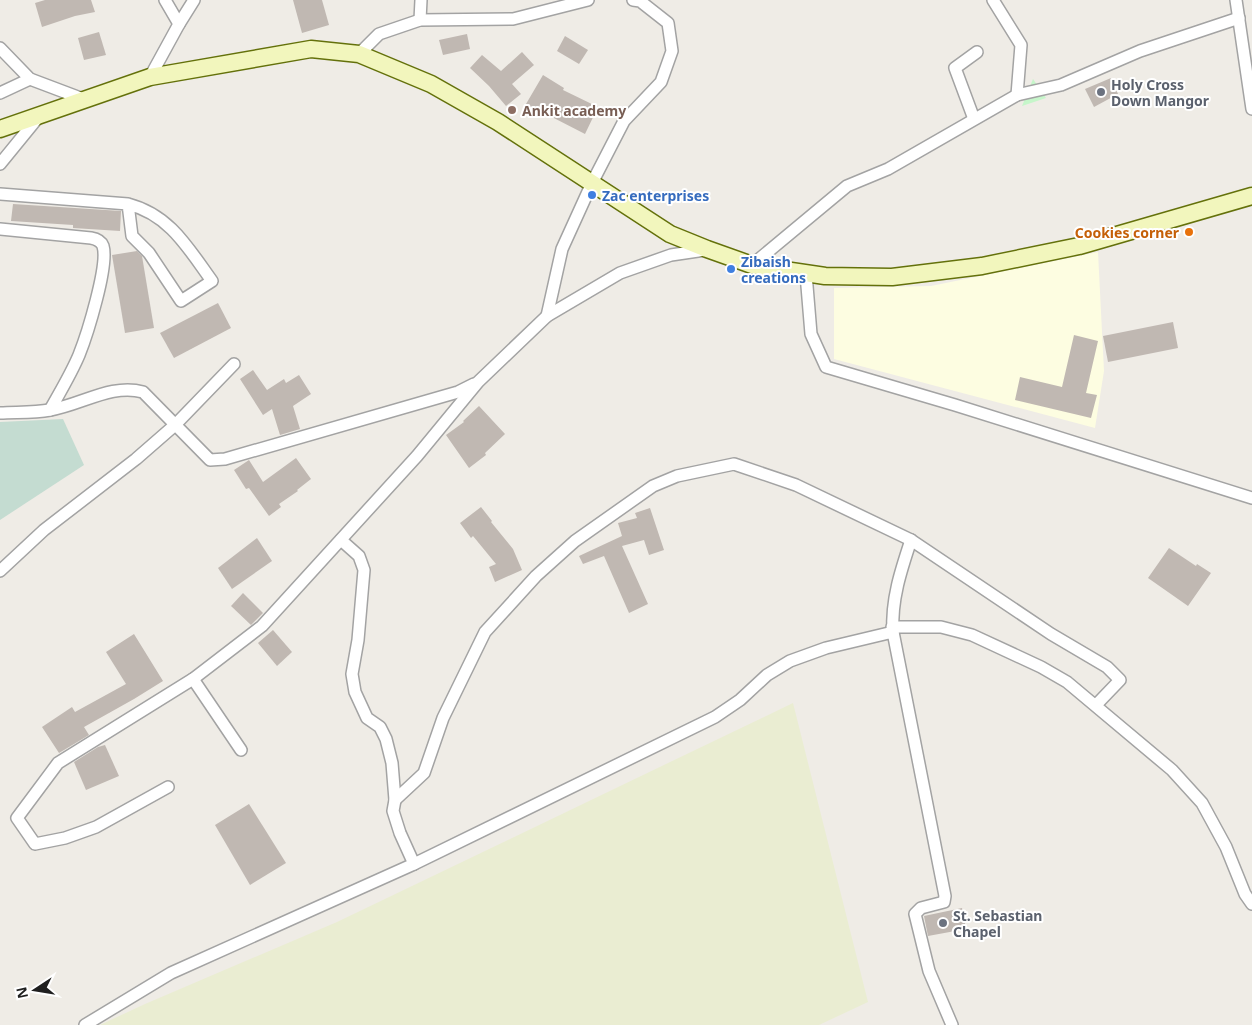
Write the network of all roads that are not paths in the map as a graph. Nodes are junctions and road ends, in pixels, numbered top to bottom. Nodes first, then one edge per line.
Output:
1 (165, 0) edge
2 (194, 0) edge
3 (421, 0) edge
4 (588, 0) edge
5 (633, 0) edge
6 (640, 0) edge
7 (993, 0) edge
8 (1236, 0) edge
9 (1239, 18) junction
10 (420, 20) junction
11 (179, 24) junction
12 (0, 48) edge
13 (977, 52) dead end
14 (359, 54) junction
15 (150, 77) junction
16 (30, 79) junction
17 (0, 93) edge
18 (1017, 95) junction
19 (83, 100) junction
20 (1252, 109) edge
21 (41, 114) junction
22 (974, 120) junction
23 (0, 129) edge
24 (0, 164) edge
25 (592, 182) junction
26 (0, 194) edge
27 (1252, 196) edge
28 (128, 204) junction
29 (0, 229) edge
30 (707, 249) junction
31 (752, 265) junction
32 (806, 274) junction
33 (546, 316) junction
34 (234, 364) dead end
35 (478, 382) junction
36 (50, 410) junction
37 (0, 413) edge
38 (175, 425) junction
39 (1252, 498) edge
40 (341, 540) junction
41 (911, 540) junction
42 (0, 571) edge
43 (892, 629) junction
44 (193, 679) junction
45 (1096, 705) junction
46 (241, 750) dead end
47 (168, 787) dead end
48 (395, 800) junction
49 (414, 864) junction
50 (1252, 904) edge
51 (85, 1025) edge
52 (952, 1025) edge

1 - 11 street
2 - 11 street
3 - 10 street
4 - 10 street
5 - 6 street
6 - 25 street
7 - 18 street
8 - 9 street
9 - 18 street
9 - 20 street
10 - 14 street
11 - 15 street
12 - 16 street
13 - 22 street
14 - 15 main road
14 - 25 main road
15 - 19 main road
16 - 17 street
16 - 19 street
18 - 22 street
19 - 21 main road
21 - 23 main road
21 - 24 street
22 - 31 street
25 - 30 main road
25 - 33 street
26 - 28 street
27 - 32 main road
28 - 28 street
29 - 36 street
30 - 31 main road
30 - 33 street
31 - 32 main road
32 - 39 street
33 - 35 street
34 - 38 street
35 - 38 street
35 - 40 street
36 - 37 street
36 - 38 street
38 - 42 street
40 - 44 street
40 - 48 street
41 - 43 street
41 - 45 street
41 - 48 street
43 - 45 street
43 - 49 street
43 - 52 street
44 - 46 street
44 - 47 street
45 - 50 street
48 - 49 street
49 - 51 street

